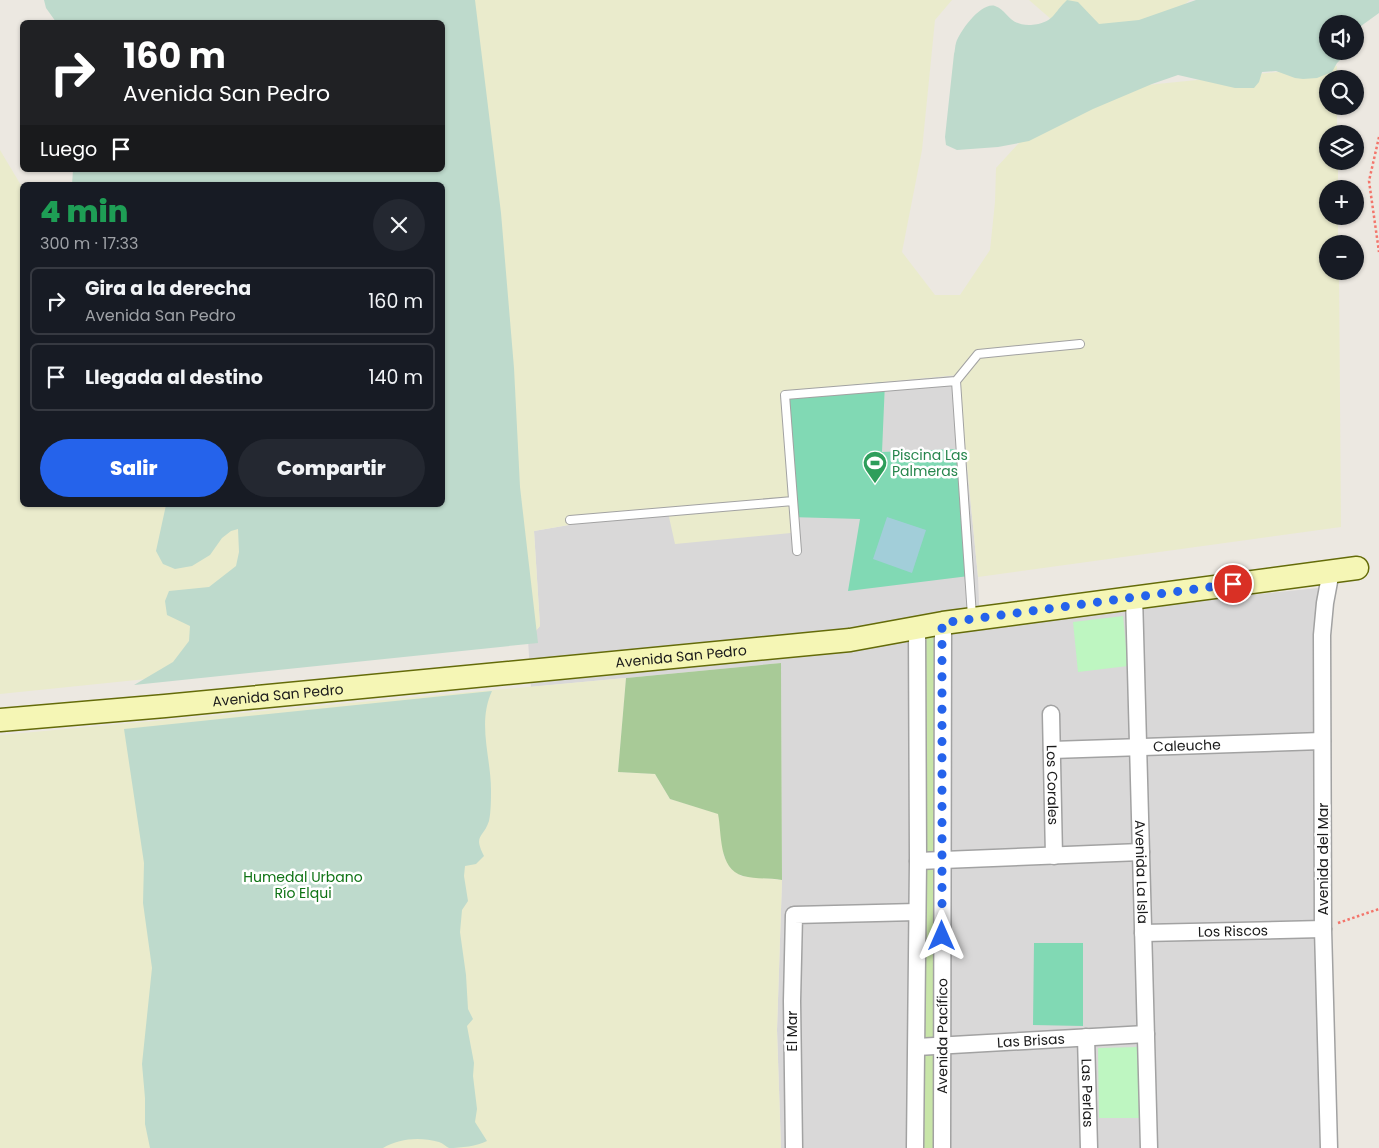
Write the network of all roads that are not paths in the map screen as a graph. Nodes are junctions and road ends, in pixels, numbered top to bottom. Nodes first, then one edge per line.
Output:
1 (1080, 344) dead end
2 (956, 381) junction
3 (793, 500) junction
4 (570, 520) dead end
5 (797, 551) dead end
6 (1358, 568) dead end
7 (1331, 571) junction
8 (1134, 596) junction
9 (972, 618) junction
10 (942, 623) junction
11 (917, 628) junction
12 (1051, 714) dead end
13 (0, 720) edge
14 (1322, 741) junction
15 (1138, 746) junction
16 (1052, 750) junction
17 (1141, 852) junction
18 (1054, 856) junction
19 (918, 860) junction
20 (943, 860) junction
21 (917, 912) junction
22 (1323, 929) junction
23 (1143, 933) junction
24 (1146, 1034) junction
25 (1086, 1037) junction
26 (942, 1045) junction
27 (917, 1047) junction
28 (794, 1148) edge
29 (915, 1148) edge
30 (942, 1148) edge
31 (1089, 1148) edge
32 (1149, 1148) edge
33 (1329, 1148) edge

1 - 2 lane
2 - 3 lane
2 - 9 lane
3 - 4 lane
3 - 5 lane
6 - 7 street, Avenida San Pedro
7 - 8 street, Avenida San Pedro
7 - 14 street, Avenida del Mar
8 - 9 street, Avenida San Pedro
8 - 15 street, Avenida La Isla
9 - 10 street, Avenida San Pedro
10 - 11 street, Avenida San Pedro
10 - 20 street, Avenida Pacífico
11 - 13 street, Avenida San Pedro
11 - 19 street, Avenida Pacífico
12 - 16 street, Los Corales
14 - 15 street, Caleuche
14 - 22 street, Avenida del Mar
15 - 16 street, Caleuche
15 - 17 street, Avenida La Isla
16 - 18 street, Los Corales
17 - 18 street
17 - 23 street, Avenida La Isla
18 - 20 street
19 - 20 street
19 - 21 street, Avenida Pacífico
20 - 26 street, Avenida Pacífico
21 - 27 street, Avenida Pacífico
21 - 28 street, El Mar
22 - 23 street, Los Riscos
22 - 33 street, Avenida del Mar
23 - 24 street, Avenida La Isla
24 - 25 street, Las Brisas
24 - 32 street, Avenida La Isla
25 - 26 street, Las Brisas
25 - 31 street, Las Perlas
26 - 27 street, Las Brisas
26 - 30 street, Avenida Pacífico
27 - 29 street, Avenida Pacífico

